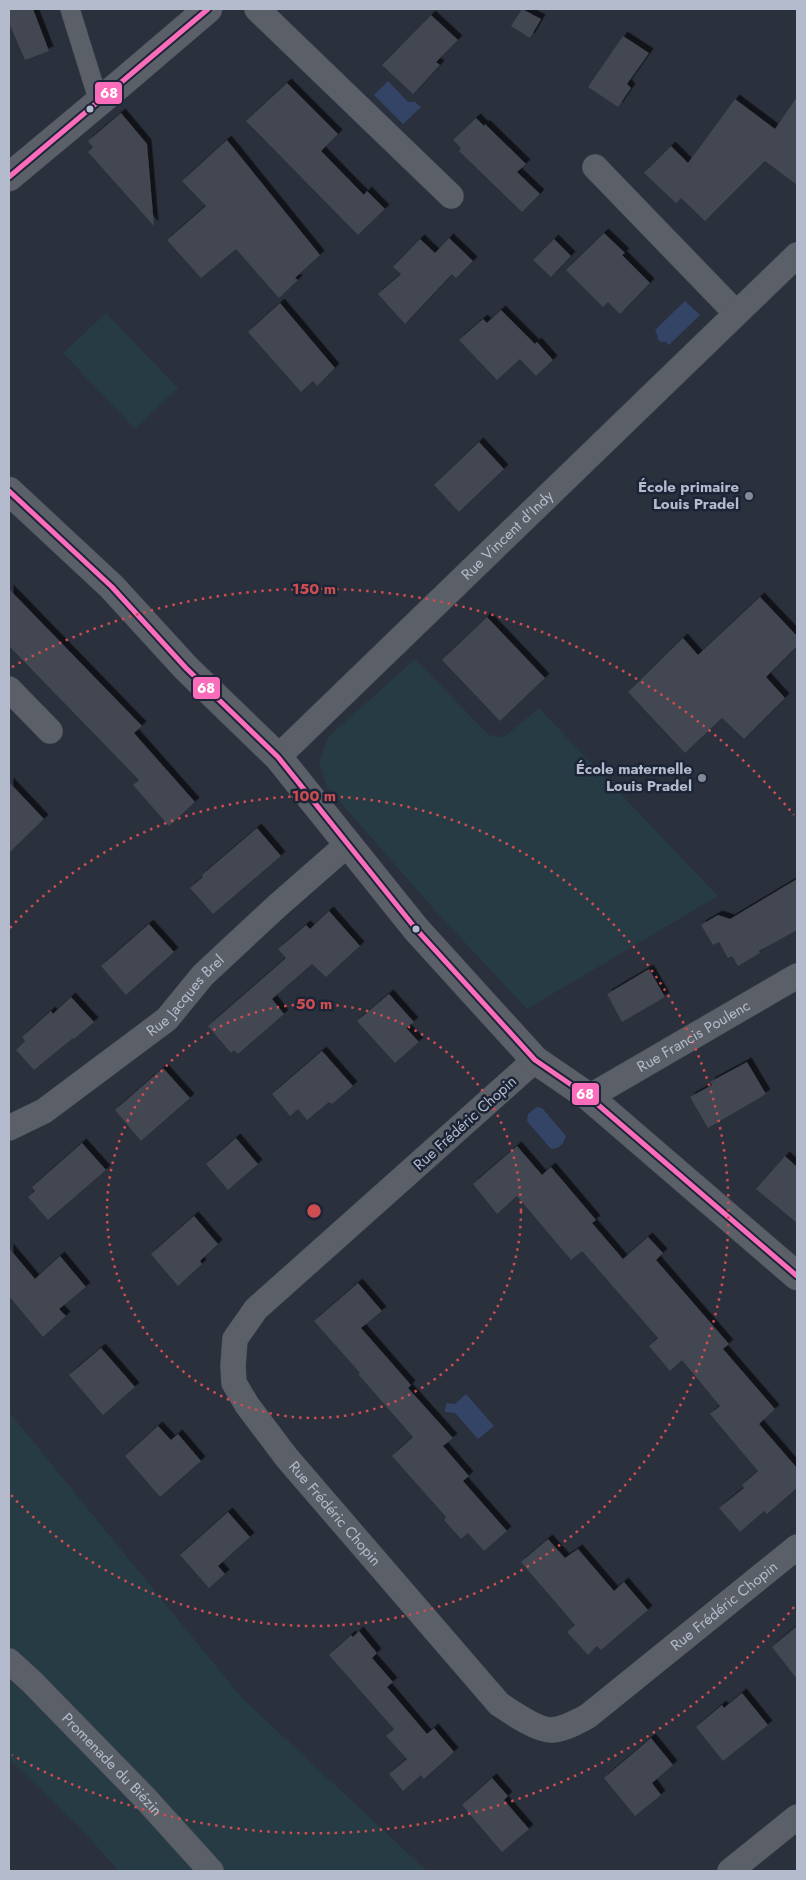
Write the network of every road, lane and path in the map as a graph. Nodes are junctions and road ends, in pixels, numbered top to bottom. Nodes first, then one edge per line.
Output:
1 (70, 9) edge
2 (208, 9) edge
3 (257, 9) edge
4 (99, 102) junction
5 (595, 167) dead end
6 (9, 177) edge
7 (450, 196) dead end
8 (797, 255) edge
9 (736, 313) junction
10 (9, 491) edge
11 (9, 689) edge
12 (50, 731) dead end
13 (278, 757) junction
14 (349, 843) junction
15 (797, 976) edge
16 (535, 1060) junction
17 (589, 1097) junction
18 (9, 1128) edge
19 (797, 1276) edge
20 (797, 1547) edge
21 (9, 1661) edge
22 (797, 1817) edge
23 (212, 1871) edge
24 (730, 1871) edge

1 - 4 street
2 - 4 street
3 - 7 street
4 - 6 street
5 - 9 street
8 - 9 street, Rue Vincent d'Indy
9 - 13 street, Rue Vincent d'Indy
10 - 13 street
11 - 12 street
13 - 14 street
14 - 16 street
14 - 18 street, Rue Jacques Brel
15 - 17 street, Rue Francis Poulenc
16 - 17 street
16 - 20 street, Rue Frédéric Chopin
17 - 19 street
21 - 23 street, Promenade du Biézin
22 - 24 street

